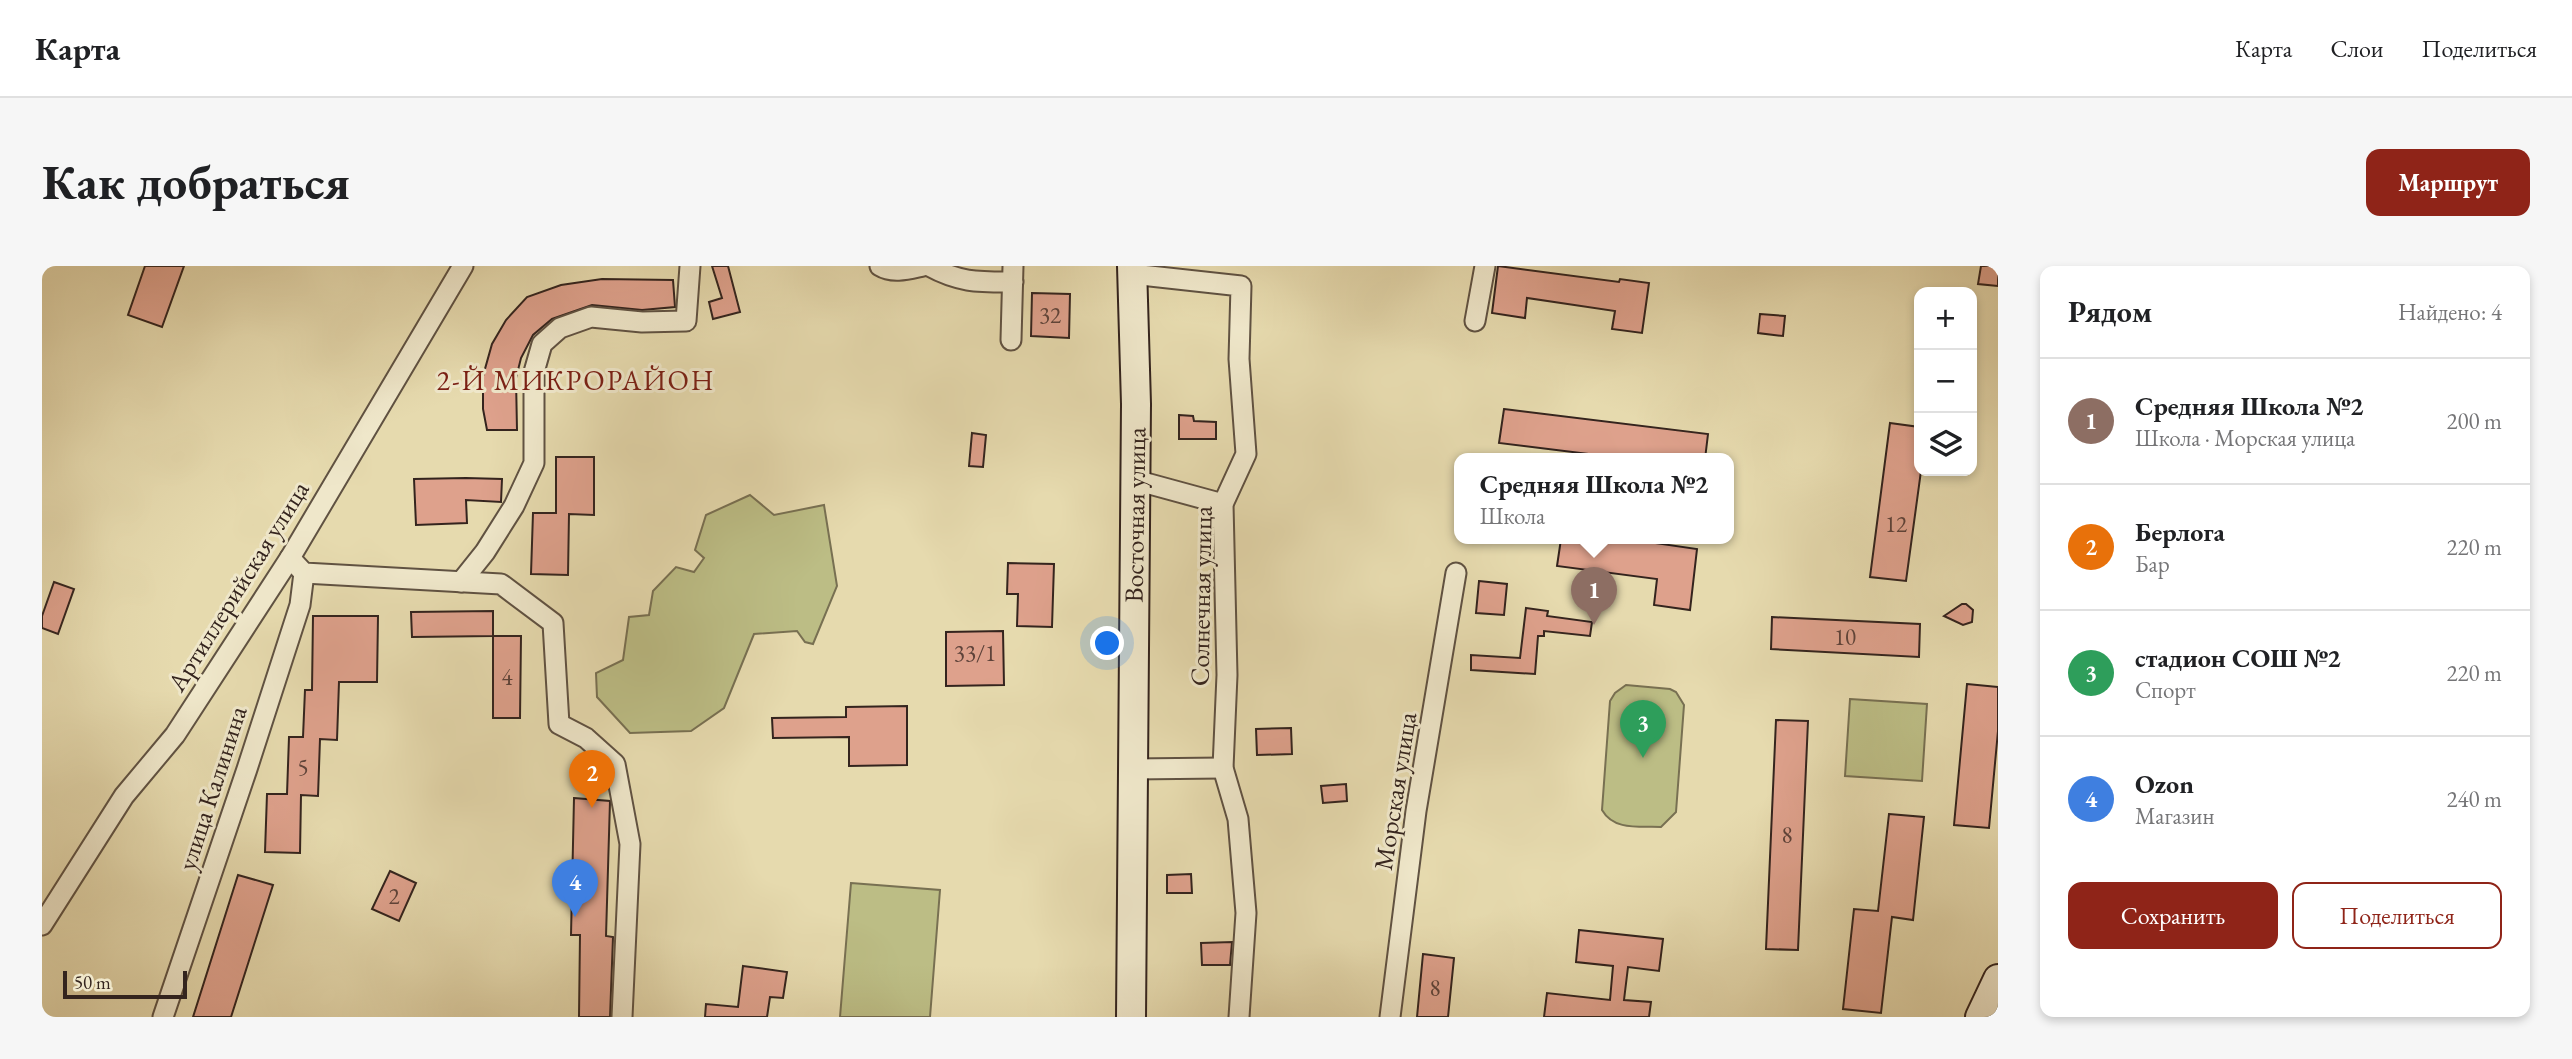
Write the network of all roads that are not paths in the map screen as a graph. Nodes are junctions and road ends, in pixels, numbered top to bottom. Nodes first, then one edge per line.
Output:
1 (463, 266) edge
2 (690, 266) edge
3 (880, 266) edge
4 (923, 266) edge
5 (929, 266) edge
6 (1485, 266) edge
7 (1132, 270) edge
8 (1013, 274) edge
9 (1475, 321) dead end
10 (1012, 340) dead end
11 (1135, 480) junction
12 (1223, 504) junction
13 (290, 558) junction
14 (304, 573) junction
15 (1456, 573) dead end
16 (461, 582) junction
17 (1223, 768) junction
18 (1132, 769) junction
19 (42, 925) edge
20 (1998, 979) edge
21 (163, 1017) edge
22 (622, 1017) edge
23 (1131, 1017) edge
24 (1239, 1017) edge
25 (1390, 1017) edge
26 (1980, 1017) edge

1 - 13 street, Артиллерийская улица
2 - 16 street
3 - 4 street
5 - 8 street
6 - 9 street
7 - 11 street, Восточная улица
7 - 12 street, Солнечная улица
8 - 10 street
11 - 12 street
11 - 18 street, Восточная улица
12 - 17 street, Солнечная улица
13 - 14 street
13 - 19 street, Артиллерийская улица
14 - 16 street
14 - 21 street, улица Калинина
15 - 25 street, Морская улица
16 - 22 street
17 - 18 street
17 - 24 street, Солнечная улица
18 - 23 street, Восточная улица
20 - 26 street

